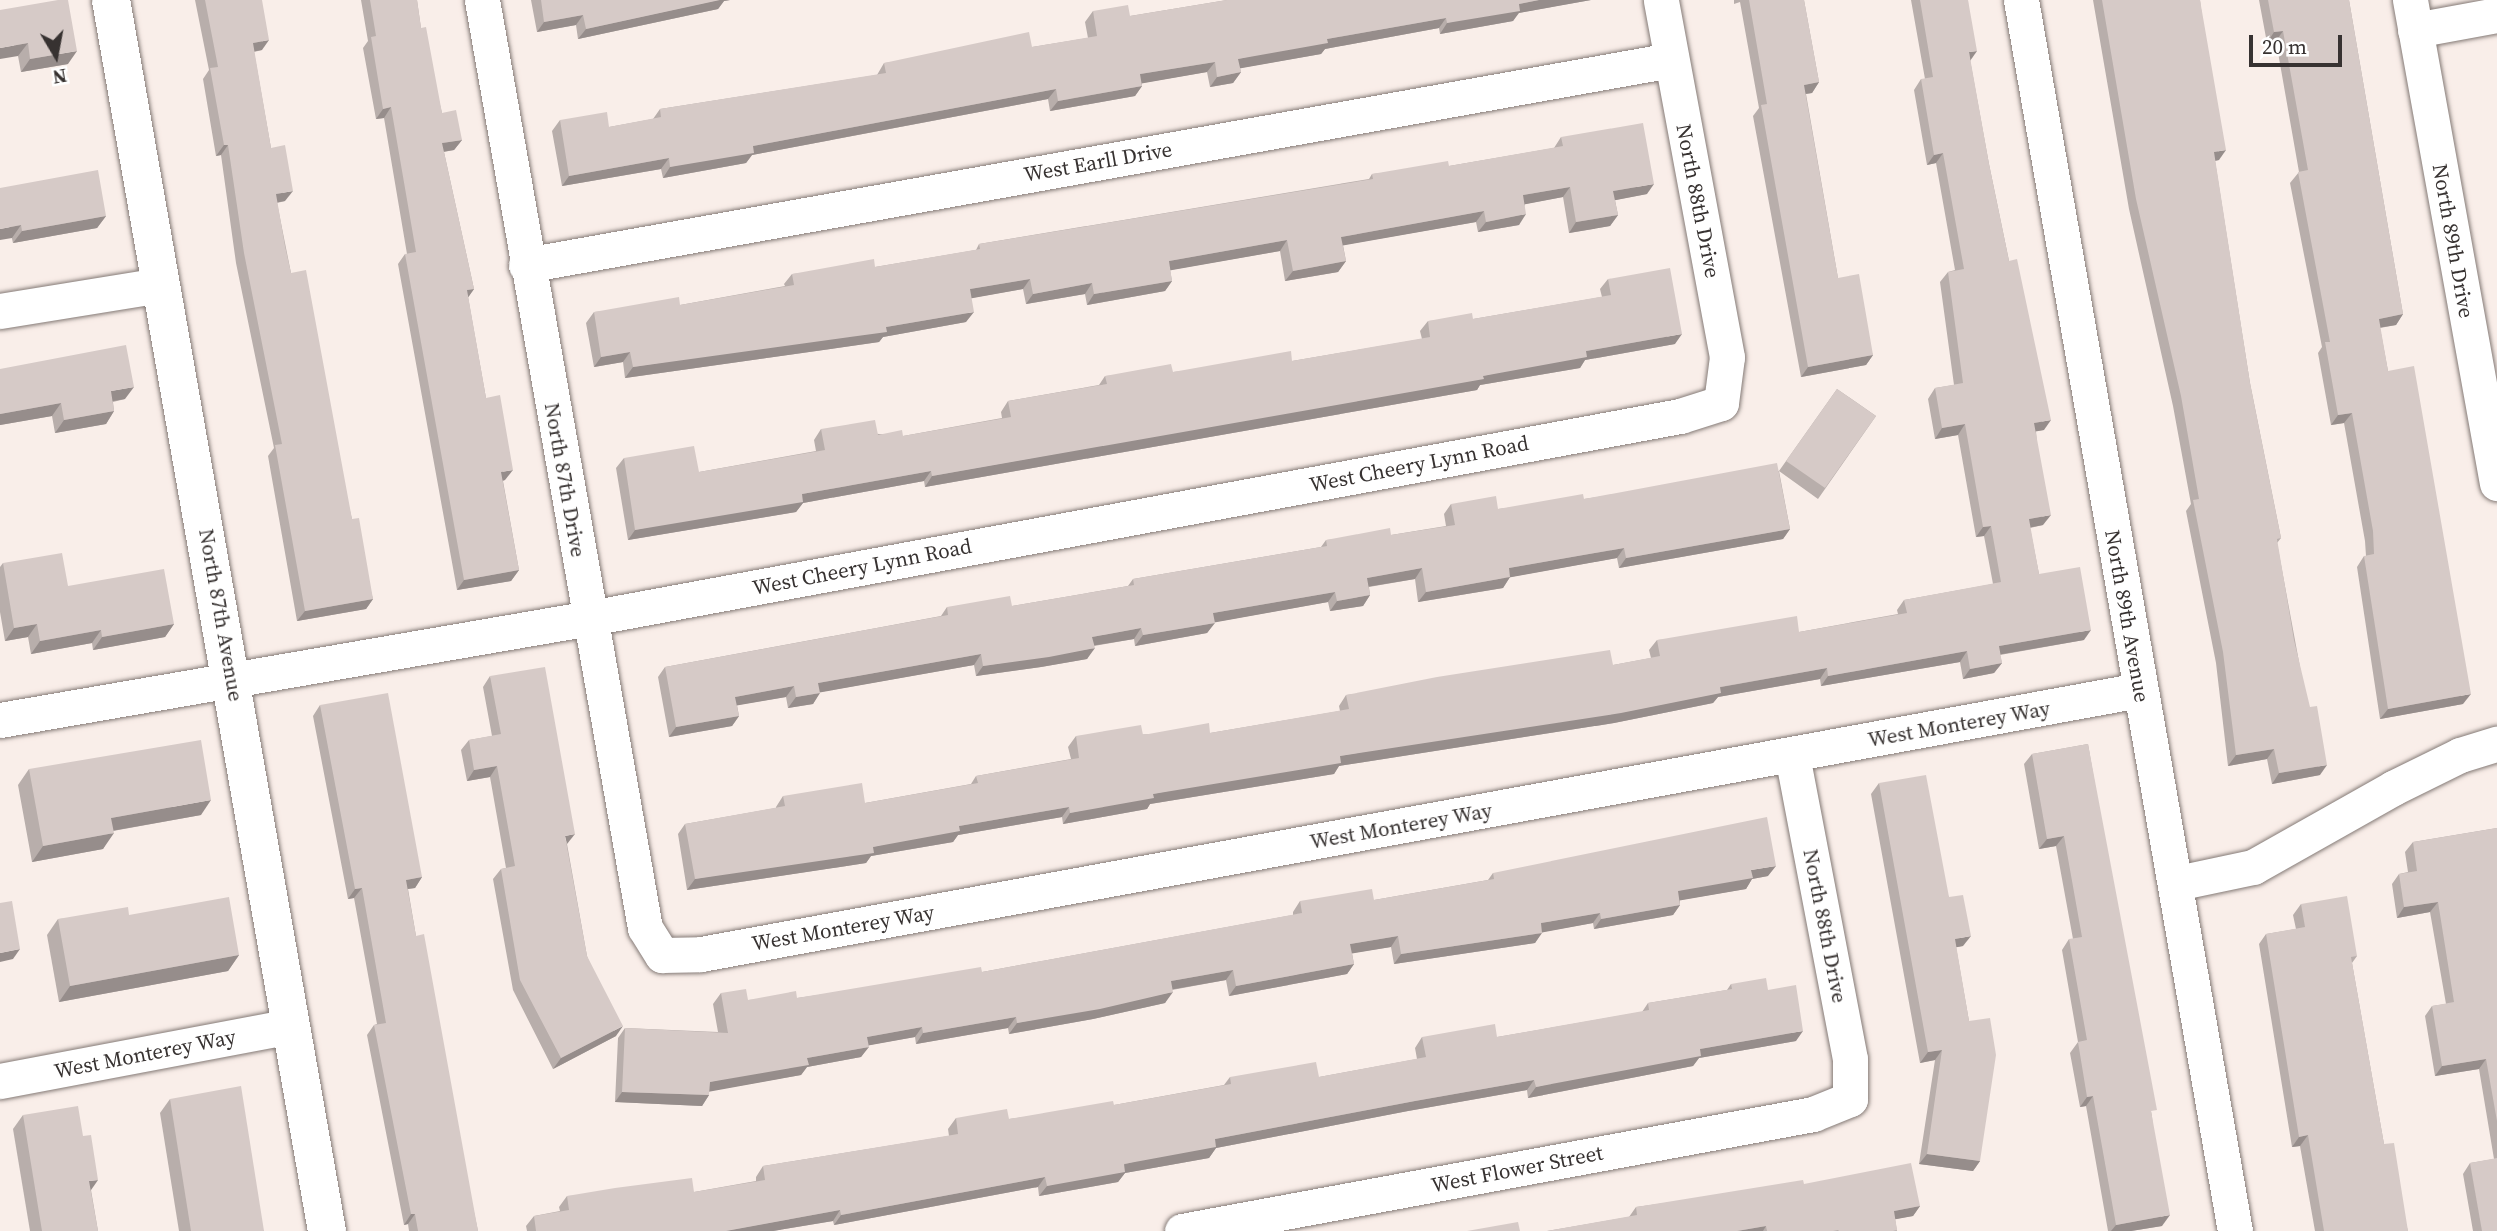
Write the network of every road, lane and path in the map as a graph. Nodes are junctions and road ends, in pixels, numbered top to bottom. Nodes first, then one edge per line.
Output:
1 (111, 0) edge
2 (482, 0) edge
3 (1661, 0) edge
4 (2021, 0) edge
5 (2413, 15) edge
6 (2497, 15) edge
7 (1671, 60) junction
8 (526, 265) junction
9 (161, 285) junction
10 (0, 311) edge
11 (1721, 402) joint
12 (2497, 483) edge
13 (590, 618) junction
14 (233, 682) junction
15 (2140, 690) junction
16 (0, 720) edge
17 (2497, 744) edge
18 (1793, 754) junction
19 (2177, 883) junction
20 (662, 955) joint
21 (290, 1027) junction
22 (0, 1081) edge
23 (1850, 1099) joint
24 (327, 1231) edge
25 (1182, 1231) edge
26 (2235, 1231) edge

1 - 9 street, North 87th Avenue
2 - 8 street, North 87th Drive
3 - 7 street, North 88th Drive
4 - 15 street, North 89th Avenue
5 - 6 street
5 - 12 street, North 89th Drive
7 - 8 street, West Earll Drive
7 - 11 street, North 88th Drive
8 - 13 street, North 87th Drive
9 - 10 street
9 - 14 street, North 87th Avenue
11 - 13 street, West Cheery Lynn Road
13 - 14 street, West Cheery Lynn Road
13 - 20 street, North 87th Drive
14 - 16 street, West Cheery Lynn Road
14 - 21 street, North 87th Avenue
15 - 18 street, West Monterey Way
15 - 19 street, North 89th Avenue
17 - 19 street
18 - 20 street, West Monterey Way
18 - 23 street, North 88th Drive
19 - 26 street, North 89th Avenue
21 - 22 street, West Monterey Way
21 - 24 street, North 87th Avenue
23 - 25 street, West Flower Street

